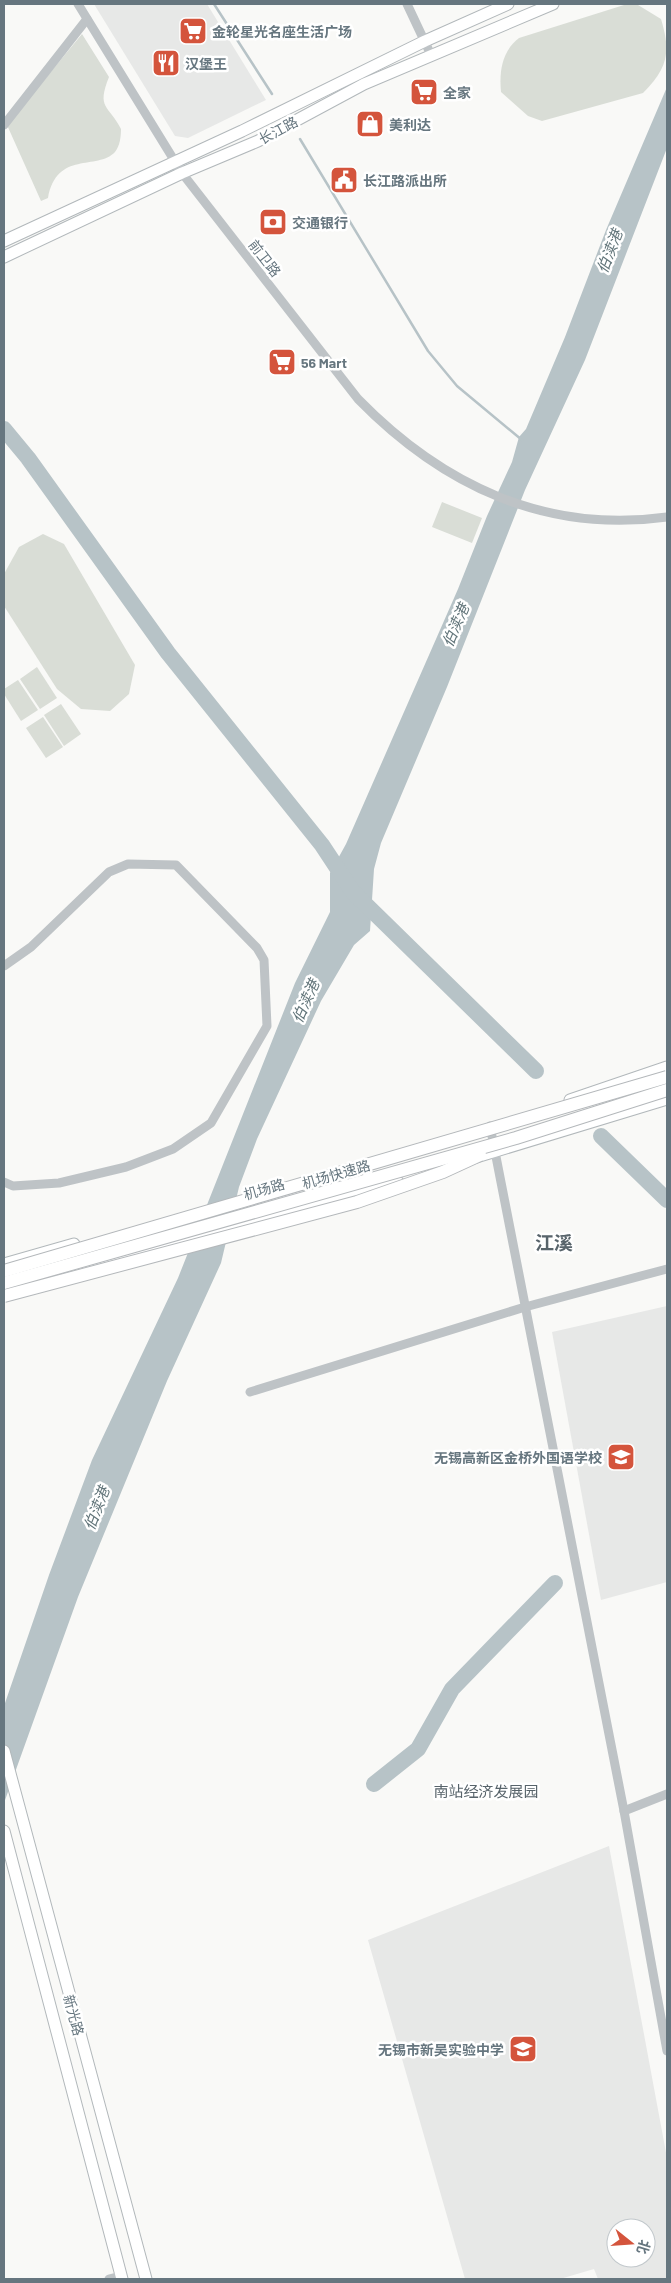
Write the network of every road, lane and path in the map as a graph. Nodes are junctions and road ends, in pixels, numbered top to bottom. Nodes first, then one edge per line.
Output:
1 (78, 4) edge
2 (408, 4) edge
3 (508, 4) edge
4 (553, 4) edge
5 (87, 19) junction
6 (425, 41) junction
7 (431, 55) junction
8 (4, 125) edge
9 (175, 162) junction
10 (182, 173) junction
11 (4, 241) edge
12 (4, 257) edge
13 (667, 517) edge
14 (4, 966) edge
15 (667, 1067) edge
16 (667, 1077) edge
17 (667, 1090) edge
18 (667, 1099) edge
19 (490, 1126) junction
20 (516, 1138) junction
21 (495, 1151) junction
22 (4, 1182) edge
23 (4, 1264) edge
24 (667, 1269) edge
25 (4, 1271) edge
26 (4, 1283) edge
27 (4, 1290) edge
28 (4, 1296) edge
29 (525, 1307) junction
30 (250, 1392) dead end
31 (4, 1751) edge
32 (667, 1794) edge
33 (624, 1811) junction
34 (4, 1831) edge
35 (667, 2051) edge
36 (122, 2277) edge
37 (109, 2279) edge
38 (146, 2279) edge

1 - 5 street, 前卫路
2 - 6 street
3 - 6 main road, 长江路
4 - 7 main road, 长江路
5 - 8 street
5 - 9 street, 前卫路
6 - 7 street
6 - 9 main road, 长江路
7 - 10 main road, 长江路
9 - 10 street, 前卫路
9 - 11 main road, 长江路
10 - 12 main road, 长江路
10 - 13 street, 前卫路
14 - 22 street
15 - 19 main road, 机场路
16 - 25 highway, 机场快速路, bridge
17 - 20 highway, 机场快速路, bridge
18 - 21 main road
19 - 21 street
19 - 23 main road, 机场路
20 - 26 highway, 机场快速路, bridge
20 - 28 highway, bridge
21 - 27 main road
21 - 29 street
24 - 29 street
29 - 30 street
29 - 33 street
31 - 38 main road, 新光路
32 - 33 street
33 - 35 street
34 - 36 main road, 新光路
36 - 37 street

